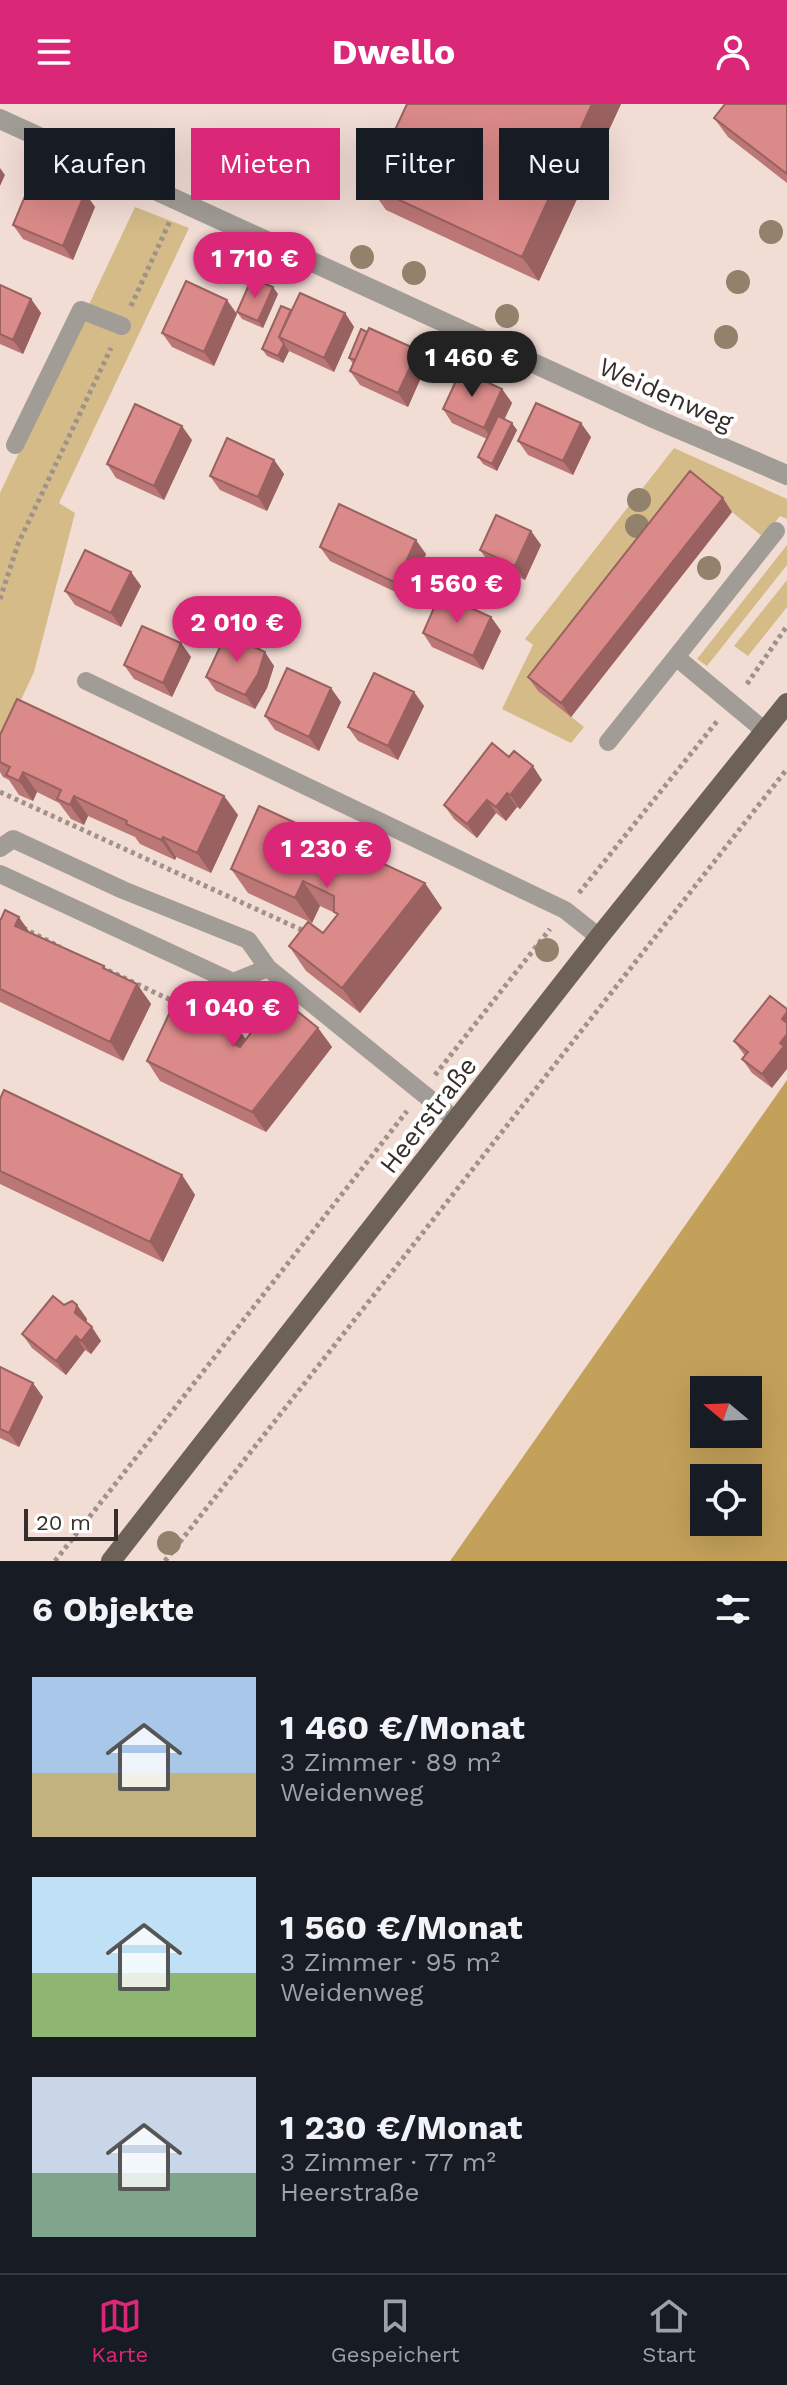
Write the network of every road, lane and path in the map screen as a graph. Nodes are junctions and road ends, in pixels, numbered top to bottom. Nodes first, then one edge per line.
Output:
1 (0, 119) edge
2 (180, 202) junction
3 (122, 326) junction
4 (15, 445) dead end
5 (787, 475) edge
6 (776, 531) dead end
7 (0, 599) edge
8 (787, 626) edge
9 (676, 657) junction
10 (761, 667) dead end
11 (86, 681) dead end
12 (787, 703) edge
13 (765, 731) junction
14 (608, 742) dead end
15 (787, 769) edge
16 (0, 848) edge
17 (0, 874) edge
18 (11, 922) edge
19 (599, 937) junction
20 (73, 953) edge
21 (97, 965) edge
22 (268, 968) junction
23 (183, 1007) edge
24 (261, 1007) edge
25 (229, 1027) edge
26 (457, 1121) junction
27 (111, 1561) edge
28 (165, 1561) edge

1 - 2 street, Weidenweg
2 - 3 path
2 - 5 street, Weidenweg
3 - 4 lane
3 - 7 path
6 - 9 lane
8 - 10 path
9 - 13 lane
9 - 14 lane
11 - 19 lane
12 - 13 main road, Heerstraße
13 - 19 main road, Heerstraße
15 - 28 path
16 - 22 lane
17 - 22 lane
18 - 20 path
19 - 26 main road, Heerstraße
21 - 23 path
22 - 26 lane
24 - 25 path
26 - 27 main road, Heerstraße

